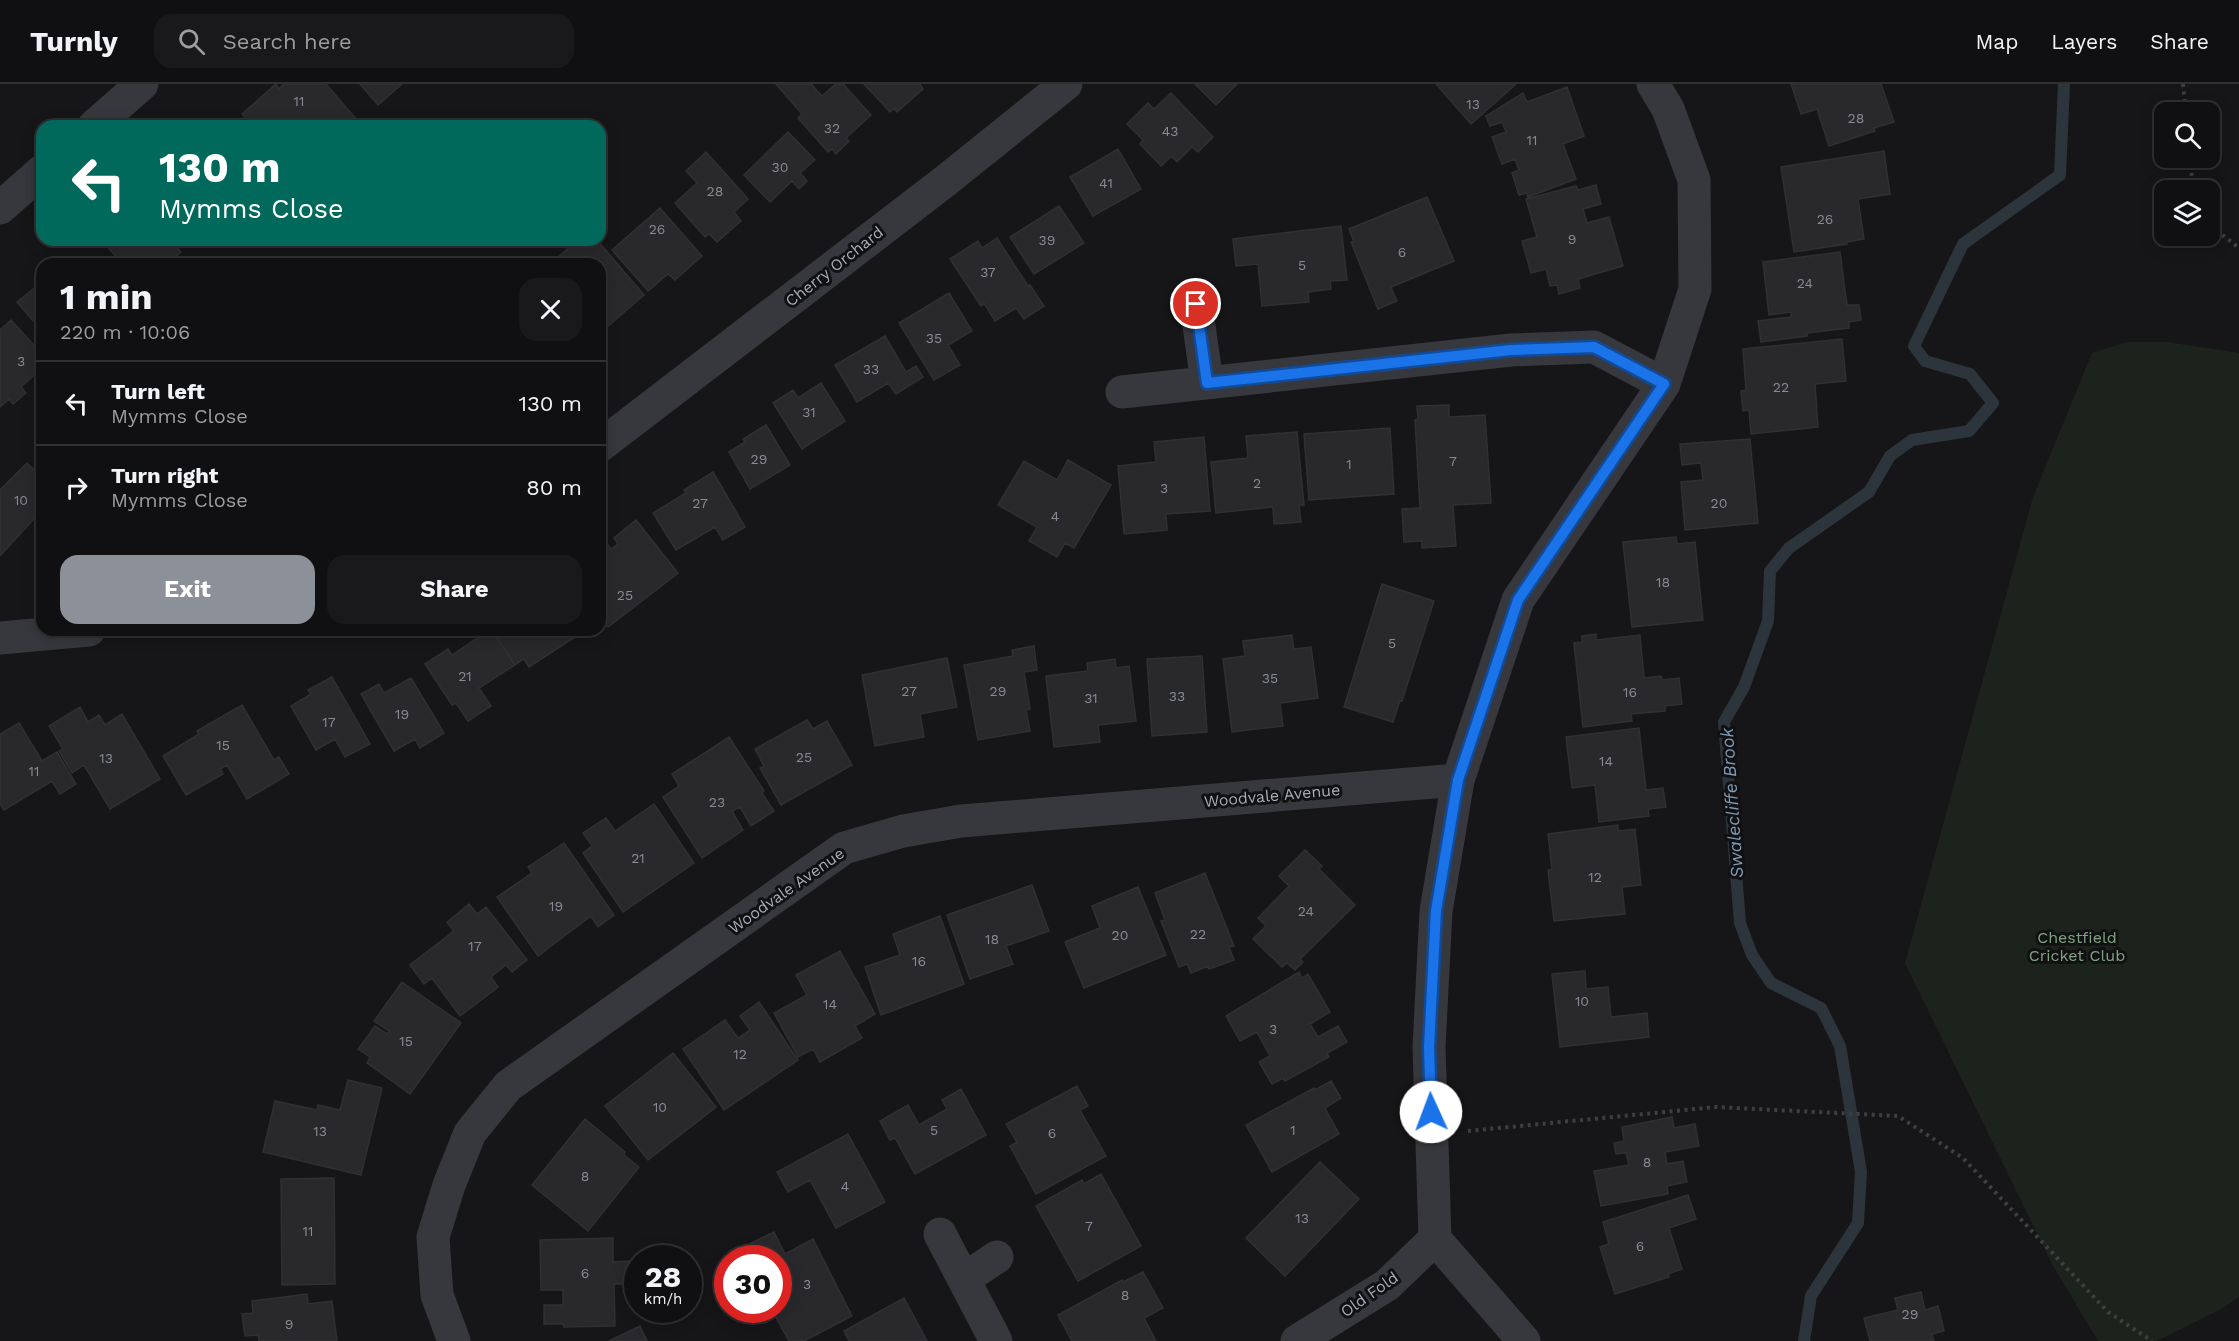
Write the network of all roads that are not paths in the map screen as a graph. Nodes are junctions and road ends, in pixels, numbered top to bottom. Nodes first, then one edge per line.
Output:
1 (142, 84) edge
2 (1066, 84) edge
3 (1653, 84) edge
4 (101, 120) edge
5 (36, 176) edge
6 (0, 208) edge
7 (1196, 304) dead end
8 (1207, 383) junction
9 (1664, 384) junction
10 (1122, 392) dead end
11 (606, 441) edge
12 (36, 635) edge
13 (0, 638) edge
14 (1458, 780) junction
15 (940, 1234) dead end
16 (1435, 1239) junction
17 (997, 1257) dead end
18 (964, 1279) junction
19 (454, 1341) edge
20 (996, 1341) edge
21 (1297, 1341) edge
22 (1524, 1341) edge

1 - 4 street
2 - 11 street, Cherry Orchard
3 - 9 street
5 - 6 street
7 - 8 street
8 - 9 street
8 - 10 street
9 - 14 street
12 - 13 street
14 - 16 street
14 - 19 street, Woodvale Avenue
15 - 18 street
16 - 21 street, Old Fold
16 - 22 street
17 - 18 street
18 - 20 street

